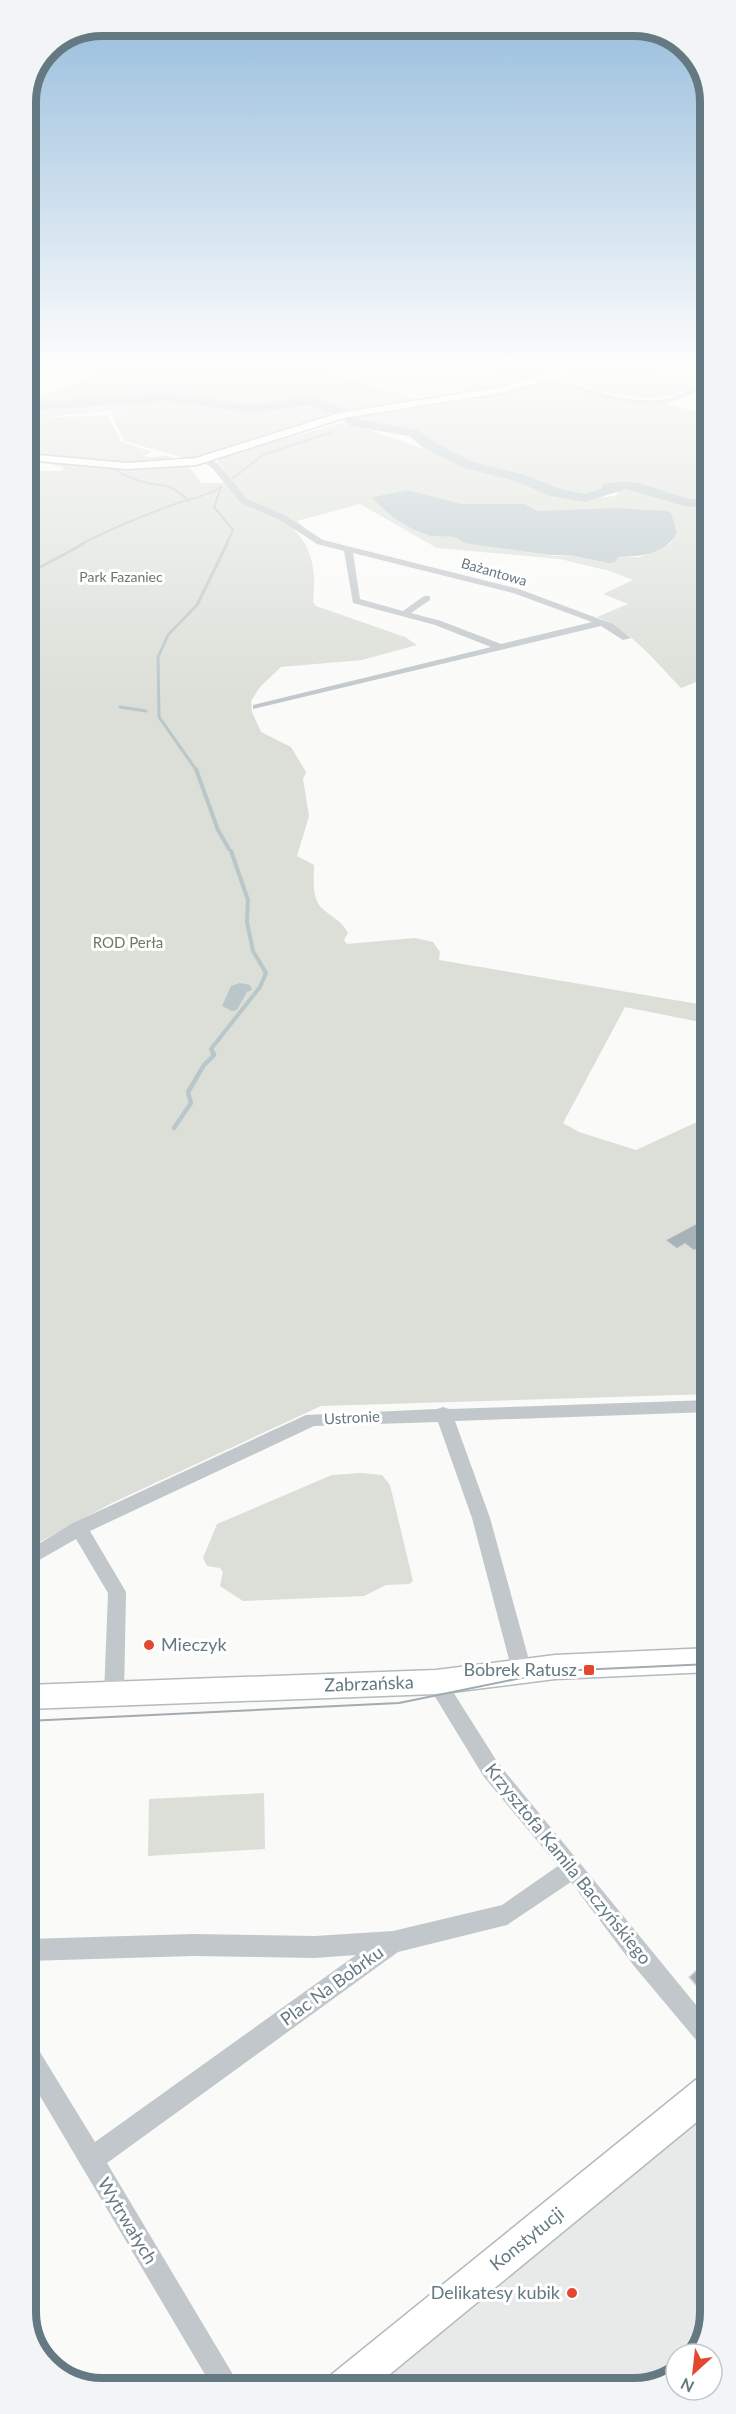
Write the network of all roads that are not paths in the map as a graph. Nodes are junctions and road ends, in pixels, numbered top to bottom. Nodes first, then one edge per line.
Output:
1 (223, 478) edge
2 (348, 548) junction
3 (427, 598) dead end
4 (404, 614) junction
5 (601, 623) junction
6 (626, 638) dead end
7 (502, 648) junction
8 (257, 707) dead end
9 (700, 1406) edge
10 (443, 1413) junction
11 (80, 1528) junction
12 (36, 1555) edge
13 (700, 1661) edge
14 (522, 1671) junction
15 (436, 1682) junction
16 (114, 1695) junction
17 (36, 1697) edge
18 (573, 1868) junction
19 (393, 1942) junction
20 (36, 1950) edge
21 (700, 2027) edge
22 (36, 2067) edge
23 (700, 2098) edge
24 (90, 2160) junction
25 (222, 2378) edge
26 (356, 2378) edge

1 - 2 street, Bażantowa
2 - 4 street
2 - 5 street, Bażantowa
3 - 4 street
4 - 7 street
5 - 6 street, Bażantowa
5 - 7 street
7 - 8 street
9 - 10 street, Ustronie
10 - 11 street, Ustronie
10 - 14 street
11 - 12 street, Ustronie
11 - 16 street
13 - 14 street, Zabrzańska
14 - 15 street, Zabrzańska
15 - 16 street, Zabrzańska
15 - 18 street, Krzysztofa Kamila Baczyńskiego
16 - 17 street, Zabrzańska
18 - 19 street
18 - 21 street, Krzysztofa Kamila Baczyńskiego
19 - 20 street, Plac Na Bobrku
19 - 24 street, Plac Na Bobrku
22 - 24 street, Wytrwałych
23 - 26 street, Konstytucji
24 - 25 street, Wytrwałych

